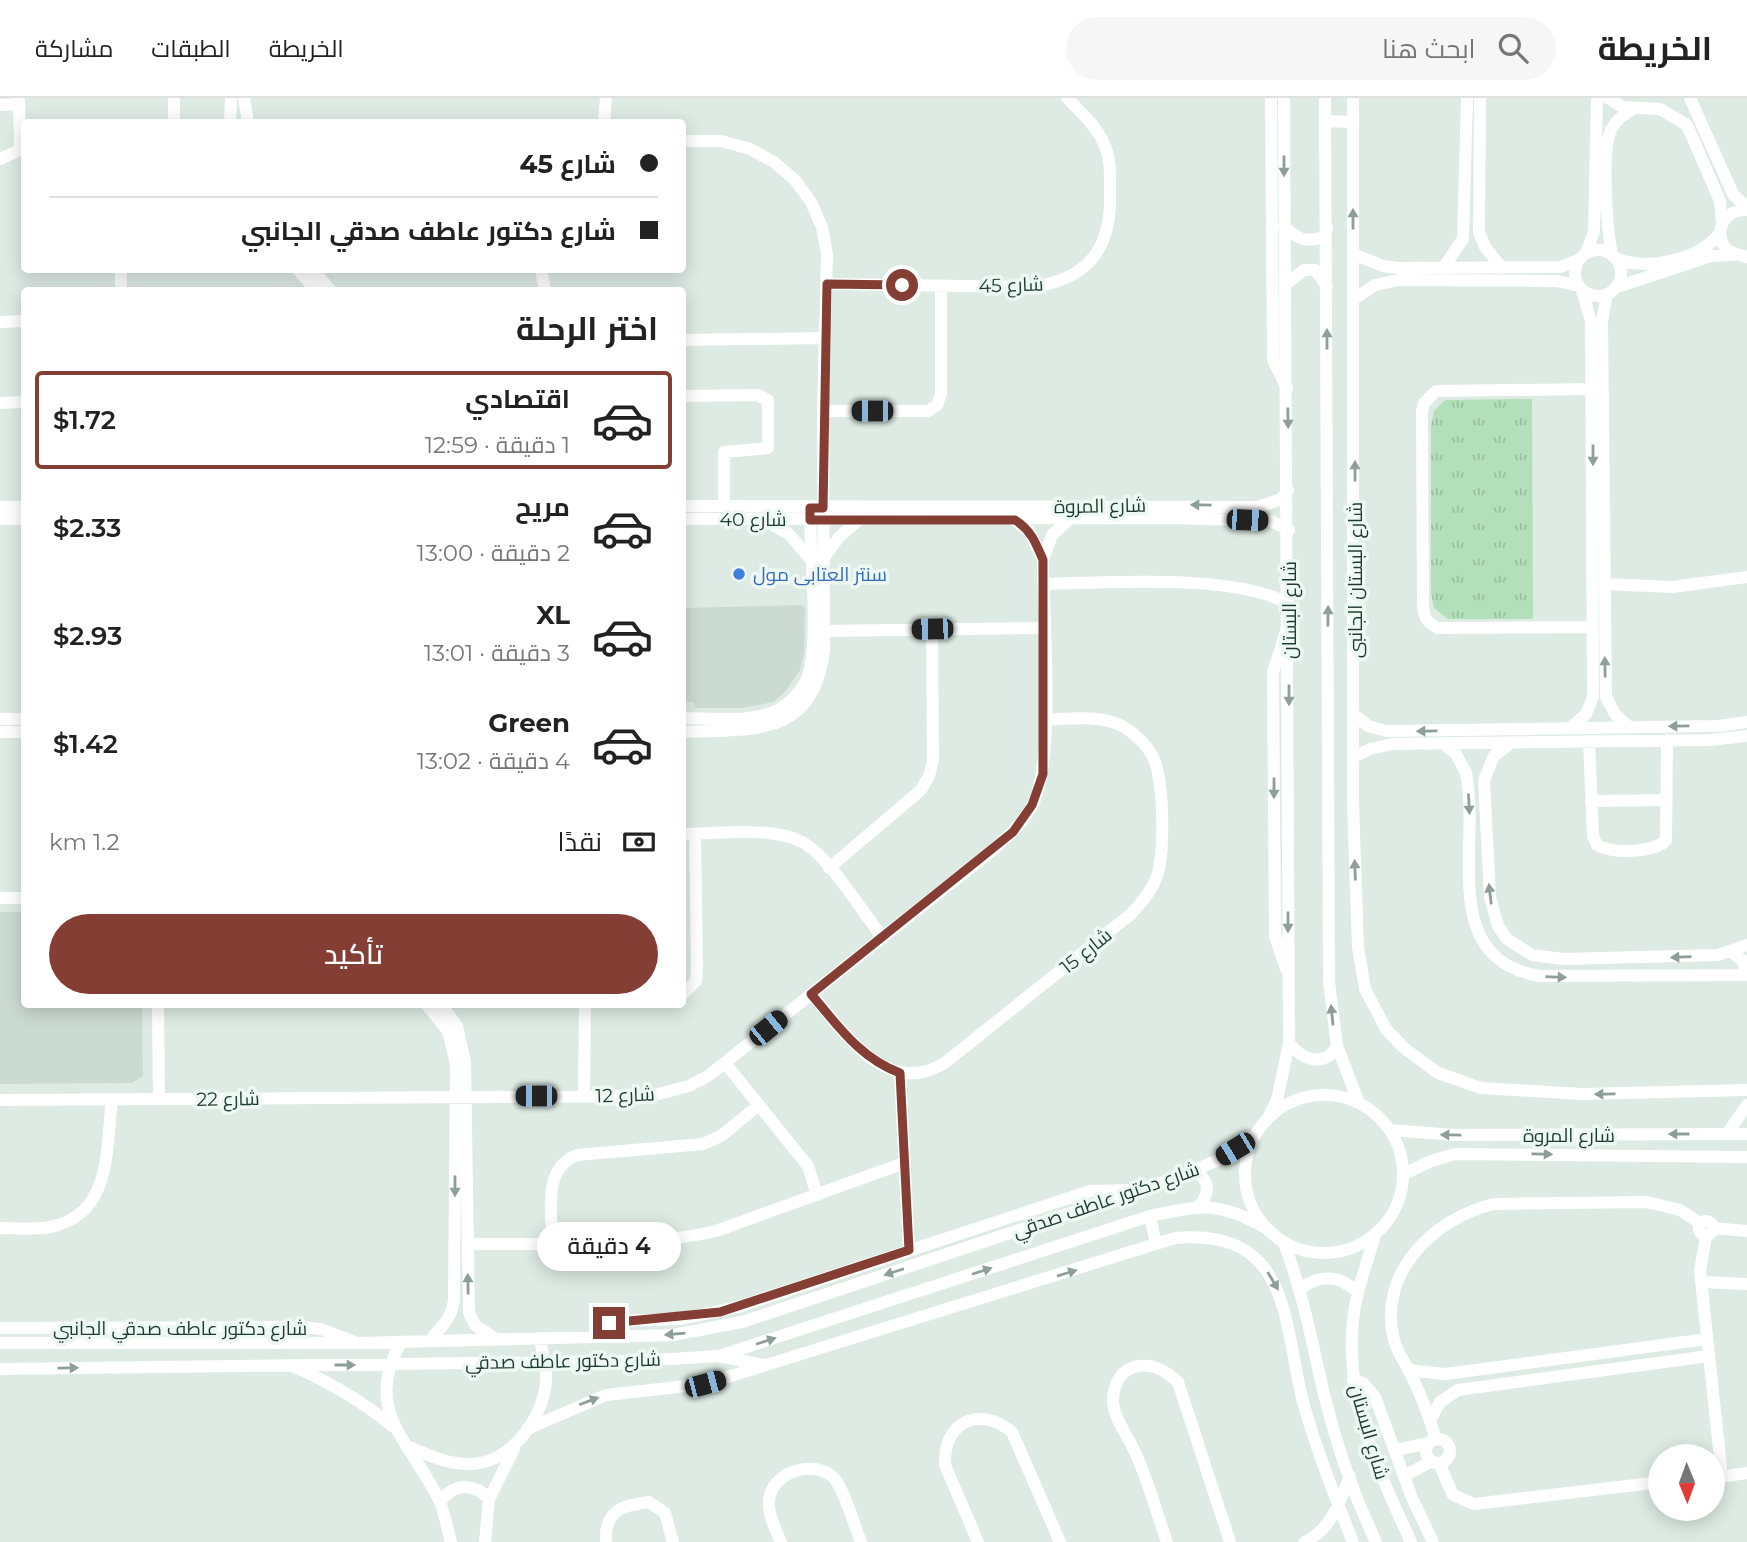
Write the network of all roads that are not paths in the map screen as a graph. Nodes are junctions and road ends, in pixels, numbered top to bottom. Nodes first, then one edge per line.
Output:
1 (174, 98) edge
2 (231, 98) edge
3 (244, 98) edge
4 (606, 98) edge
5 (1067, 98) edge
6 (1271, 98) edge
7 (1284, 98) edge
8 (1325, 98) edge
9 (1353, 98) edge
10 (1466, 98) edge
11 (1480, 98) edge
12 (1597, 98) edge
13 (1608, 98) edge
14 (1661, 98) edge
15 (1690, 98) edge
16 (19, 101) edge
17 (0, 105) edge
18 (1640, 107) junction
19 (1473, 113) junction
20 (174, 119) edge
21 (230, 119) edge
22 (248, 119) edge
23 (604, 119) edge
24 (1326, 121) junction
25 (1353, 122) junction
26 (21, 133) edge
27 (686, 141) edge
28 (21, 149) edge
29 (0, 159) edge
30 (1747, 209) edge
31 (1284, 226) junction
32 (1327, 228) junction
33 (1721, 228) junction
34 (1464, 231) junction
35 (1479, 232) junction
36 (1353, 254) junction
37 (1614, 256) junction
38 (1582, 257) junction
39 (1742, 259) edge
40 (1383, 266) junction
41 (1558, 267) junction
42 (1443, 268) junction
43 (1502, 268) junction
44 (302, 273) edge
45 (316, 273) edge
46 (1558, 281) junction
47 (1387, 282) junction
48 (827, 284) junction
49 (1286, 285) junction
50 (942, 286) junction
51 (313, 287) edge
52 (327, 287) edge
53 (1327, 287) junction
54 (1580, 288) junction
55 (1612, 291) junction
56 (1354, 299) junction
57 (1596, 317) junction
58 (21, 321) edge
59 (0, 322) edge
60 (825, 338) junction
61 (686, 340) edge
62 (1287, 389) junction
63 (1593, 389) junction
64 (686, 396) edge
65 (0, 402) edge
66 (21, 402) edge
67 (823, 411) junction
68 (1289, 490) junction
69 (686, 506) edge
70 (0, 507) edge
71 (21, 507) edge
72 (724, 507) junction
73 (816, 514) junction
74 (0, 519) edge
75 (21, 519) edge
76 (686, 519) edge
77 (860, 519) junction
78 (760, 520) junction
79 (1015, 520) junction
80 (1068, 520) junction
81 (1289, 530) junction
82 (1598, 547) junction
83 (817, 559) junction
84 (1043, 560) junction
85 (1747, 577) edge
86 (1043, 584) junction
87 (1604, 584) junction
88 (1289, 604) junction
89 (1591, 627) junction
90 (1043, 628) junction
91 (932, 629) junction
92 (824, 631) junction
93 (1599, 697) junction
94 (1354, 714) junction
95 (686, 718) edge
96 (0, 719) edge
97 (21, 719) edge
98 (1045, 719) junction
99 (1747, 722) edge
100 (1629, 727) junction
101 (1570, 728) junction
102 (0, 732) edge
103 (21, 732) edge
104 (686, 732) edge
105 (1547, 735) junction
106 (1396, 738) junction
107 (1746, 738) edge
108 (1667, 740) junction
109 (1589, 741) junction
110 (1511, 743) junction
111 (1444, 744) junction
112 (1354, 757) junction
113 (1485, 773) junction
114 (1467, 777) junction
115 (1667, 800) junction
116 (1591, 801) junction
117 (1328, 804) junction
118 (1353, 804) junction
119 (689, 834) edge
120 (829, 868) junction
121 (0, 898) edge
122 (21, 898) edge
123 (883, 938) junction
124 (1747, 946) edge
125 (1732, 952) junction
126 (1747, 975) edge
127 (686, 991) edge
128 (811, 994) junction
129 (158, 1008) edge
130 (429, 1008) edge
131 (444, 1008) edge
132 (584, 1008) edge
133 (1289, 1043) junction
134 (1337, 1046) junction
135 (725, 1063) junction
136 (900, 1073) junction
137 (1747, 1090) edge
138 (461, 1095) junction
139 (584, 1096) junction
140 (0, 1100) edge
141 (112, 1100) junction
142 (159, 1100) junction
143 (1359, 1103) junction
144 (759, 1105) junction
145 (1747, 1105) edge
146 (1268, 1118) junction
147 (1390, 1130) junction
148 (1727, 1134) junction
149 (1747, 1135) edge
150 (1254, 1136) junction
151 (1747, 1157) edge
152 (904, 1163) junction
153 (1195, 1171) junction
154 (1404, 1174) junction
155 (1137, 1191) junction
156 (817, 1195) junction
157 (1200, 1205) junction
158 (1150, 1216) junction
159 (0, 1228) edge
160 (1266, 1228) junction
161 (1747, 1231) edge
162 (1710, 1232) junction
163 (1376, 1235) junction
164 (552, 1243) junction
165 (1284, 1243) junction
166 (468, 1244) junction
167 (1156, 1244) junction
168 (909, 1250) junction
169 (1703, 1282) junction
170 (1747, 1284) edge
171 (1301, 1288) junction
172 (1358, 1293) junction
173 (0, 1328) edge
174 (596, 1336) junction
175 (539, 1338) junction
176 (496, 1339) junction
177 (1707, 1339) junction
178 (430, 1341) junction
179 (401, 1342) junction
180 (1313, 1342) junction
181 (0, 1343) edge
182 (357, 1343) junction
183 (1292, 1345) junction
184 (719, 1356) junction
185 (1709, 1356) junction
186 (1564, 1358) junction
187 (545, 1362) junction
188 (291, 1365) junction
189 (388, 1365) junction
190 (769, 1366) junction
191 (0, 1369) edge
192 (1408, 1370) junction
193 (1565, 1375) junction
194 (1353, 1380) junction
195 (1430, 1421) junction
196 (527, 1429) junction
197 (399, 1432) junction
198 (1433, 1441) junction
199 (1716, 1444) edge
200 (515, 1445) junction
201 (409, 1447) junction
202 (1395, 1450) junction
203 (1436, 1462) junction
204 (1747, 1473) edge
205 (1350, 1476) junction
206 (1404, 1476) junction
207 (1726, 1476) edge
208 (1648, 1484) edge
209 (1412, 1498) junction
210 (489, 1499) junction
211 (440, 1502) junction
212 (1338, 1504) junction
213 (1402, 1522) junction
214 (451, 1542) edge
215 (485, 1542) edge
216 (606, 1542) edge
217 (673, 1542) edge
218 (780, 1542) edge
219 (861, 1542) edge
220 (978, 1542) edge
221 (1060, 1542) edge
222 (1167, 1542) edge
223 (1230, 1542) edge
224 (1305, 1542) edge
225 (1353, 1542) edge
226 (1377, 1542) edge
227 (1411, 1542) edge
228 (1433, 1542) edge

1 - 20 street
2 - 21 street
3 - 22 street
4 - 23 street
5 - 50 street, شارع 45
6 - 62 street
7 -> 31 street, شارع البستان
8 - 24 street, شارع البستان
9 - 25 street, شارع البستان الجانبى
10 - 19 street
11 - 19 street
12 - 38 street
13 - 18 street
14 - 18 street
15 - 30 street
16 - 17 street
16 - 26 street
18 - 33 street
18 - 37 street
19 - 34 street
19 - 35 street
24 - 25 street
24 - 32 street, شارع البستان
36 -> 25 street, شارع البستان الجانبى
27 - 48 street
28 - 29 street
30 - 33 street
31 - 32 street
31 - 49 street, شارع البستان
32 - 53 street, شارع البستان
33 - 37 street
33 - 39 street
34 - 35 street
34 - 42 street
35 - 43 street
36 - 40 street
36 - 56 street, شارع البستان الجانبى
37 - 38 street
37 - 55 street
38 - 41 street
38 - 54 street
39 - 55 street
40 - 42 street
40 - 47 street
41 - 43 street
41 - 46 street
42 - 43 street
44 - 51 street
45 - 52 street
46 - 47 street
46 - 54 street
47 - 56 street
48 - 50 street, شارع 45
48 - 60 street
49 - 53 street
49 - 62 street, شارع البستان
50 - 67 street
117 -> 53 street, شارع البستان
54 - 55 street
54 - 57 street
55 - 57 street
94 -> 56 street, شارع البستان الجانبى
57 - 63 street
57 - 82 street
58 - 59 street
60 - 61 street
60 - 67 street
62 -> 68 street, شارع البستان
63 -> 82 street
63 - 89 street
64 - 72 street
65 - 66 street
67 - 73 street
68 -> 73 street, شارع المروة
68 - 81 street, شارع البستان
69 - 72 street, شارع 40
70 - 71 street
72 - 73 street, شارع 40
73 - 77 street, شارع المروة
73 - 78 street, شارع 40
73 - 83 street
74 - 75 street
76 - 78 street, شارع 40
77 - 79 street, شارع المروة
77 - 83 street
78 - 83 street
79 - 80 street, شارع المروة
79 - 84 street, شارع 12
80 - 81 street, شارع المروة
80 - 84 street, شارع 12
81 - 88 street, شارع البستان
82 - 87 street
82 - 89 street
83 - 92 street
83 - 95 street
84 - 86 street, شارع 12
85 - 87 street
86 - 88 street
86 - 90 street, شارع 12
93 -> 87 street
88 -> 133 street, شارع البستان
89 - 93 street
90 - 91 street
90 - 98 street, شارع 12
91 - 92 street
91 - 120 street
92 - 104 street
93 - 100 street
93 - 101 street
94 - 106 street
94 - 112 street, شارع البستان الجانبى
96 - 97 street
98 - 123 street, شارع 12
98 - 136 street, شارع 15
99 -> 100 street
100 - 101 street
101 - 105 street
102 - 103 street
105 -> 106 street
105 - 109 street
105 - 110 street
106 - 111 street
106 - 112 street
107 - 108 street
108 - 109 street
108 - 115 street
109 - 116 street
110 - 111 street
110 - 113 street
111 - 114 street
112 - 118 street, شارع البستان الجانبى
113 - 114 street
125 -> 113 street
114 -> 126 street
115 - 116 street
115 - 116 street
117 - 118 street
134 -> 117 street, شارع البستان
137 -> 118 street, شارع البستان الجانبى
119 - 120 street
119 - 127 street
120 - 123 street
121 - 122 street
123 - 128 street, شارع 12
124 - 125 street
125 - 126 street
128 - 135 street, شارع 12
128 - 136 street
129 - 142 street
130 - 138 street
131 - 138 street
132 - 139 street
133 - 134 street
133 - 146 street, شارع البستان
134 - 143 street, شارع البستان
135 - 139 street, شارع 12
135 - 144 street
136 - 152 street
138 - 139 street, شارع 12
138 - 142 street, شارع 22
138 - 166 street
138 -> 178 street
140 - 141 street, شارع 22
141 - 142 street, شارع 22
141 - 159 street
143 - 146 street
143 - 147 street
144 - 156 street
144 - 164 street
145 - 148 street
146 - 150 street
148 -> 147 street, شارع المروة
147 - 154 street
148 - 149 street, شارع المروة
150 - 153 street, شارع دكتور عاطف صدقي
150 - 160 street
154 -> 151 street, شارع المروة
152 - 156 street
152 - 168 street
153 - 155 street, شارع دكتور عاطف صدقي
153 - 157 street
154 - 163 street
155 - 168 street
155 -> 174 street, شارع دكتور عاطف صدقي
156 - 164 street
157 - 158 street, شارع دكتور عاطف صدقي
157 - 160 street, شارع دكتور عاطف صدقي
158 - 167 street
184 -> 158 street, شارع دكتور عاطف صدقي
160 - 165 street
161 - 162 street
162 - 169 street
162 - 192 street
163 - 165 street
163 - 172 street, شارع البستان
164 - 166 street
165 - 171 street, شارع البستان
176 -> 166 street
167 -> 183 street
190 -> 167 street
168 - 174 street
169 - 170 street
169 - 177 street
171 - 172 street
171 - 180 street, شارع البستان
172 - 194 street, شارع البستان
173 - 182 street, شارع دكتور عاطف صدقي الجانبي
174 - 175 street, شارع دكتور عاطف صدقي
175 - 176 street, شارع دكتور عاطف صدقي
175 - 187 street
176 - 178 street, شارع دكتور عاطف صدقي
177 - 185 street
177 - 186 street
178 - 179 street, شارع دكتور عاطف صدقي
179 - 182 street, شارع دكتور عاطف صدقي
179 - 189 street
180 - 183 street
180 - 205 street, شارع البستان
181 - 182 street, شارع دكتور عاطف صدقي
183 - 212 street
184 - 187 street, شارع دكتور عاطف صدقي
184 - 190 street
185 - 193 street
185 - 199 street
186 - 192 street
186 - 193 street
187 - 189 street, شارع دكتور عاطف صدقي
187 - 196 street
188 -> 189 street, شارع دكتور عاطف صدقي
191 -> 188 street, شارع دكتور عاطف صدقي
188 - 197 street
189 - 197 street
196 -> 190 street
192 - 195 street
193 - 195 street
194 - 202 street
194 - 213 street, شارع البستان
195 - 198 street
196 - 200 street
197 - 201 street
198 - 202 street
198 - 203 street
198 - 203 street
200 - 201 street
200 - 210 street
201 - 211 street
202 - 206 street
203 - 206 street
203 - 208 street
204 - 207 street
205 - 212 street
205 - 226 street, شارع البستان
206 - 209 street
209 - 213 street
209 - 228 street
210 - 211 street
210 - 215 street
211 - 214 street
212 - 224 street
212 - 225 street
213 - 227 street, شارع البستان
216 - 217 street
218 - 219 street
220 - 221 street
222 - 223 street

